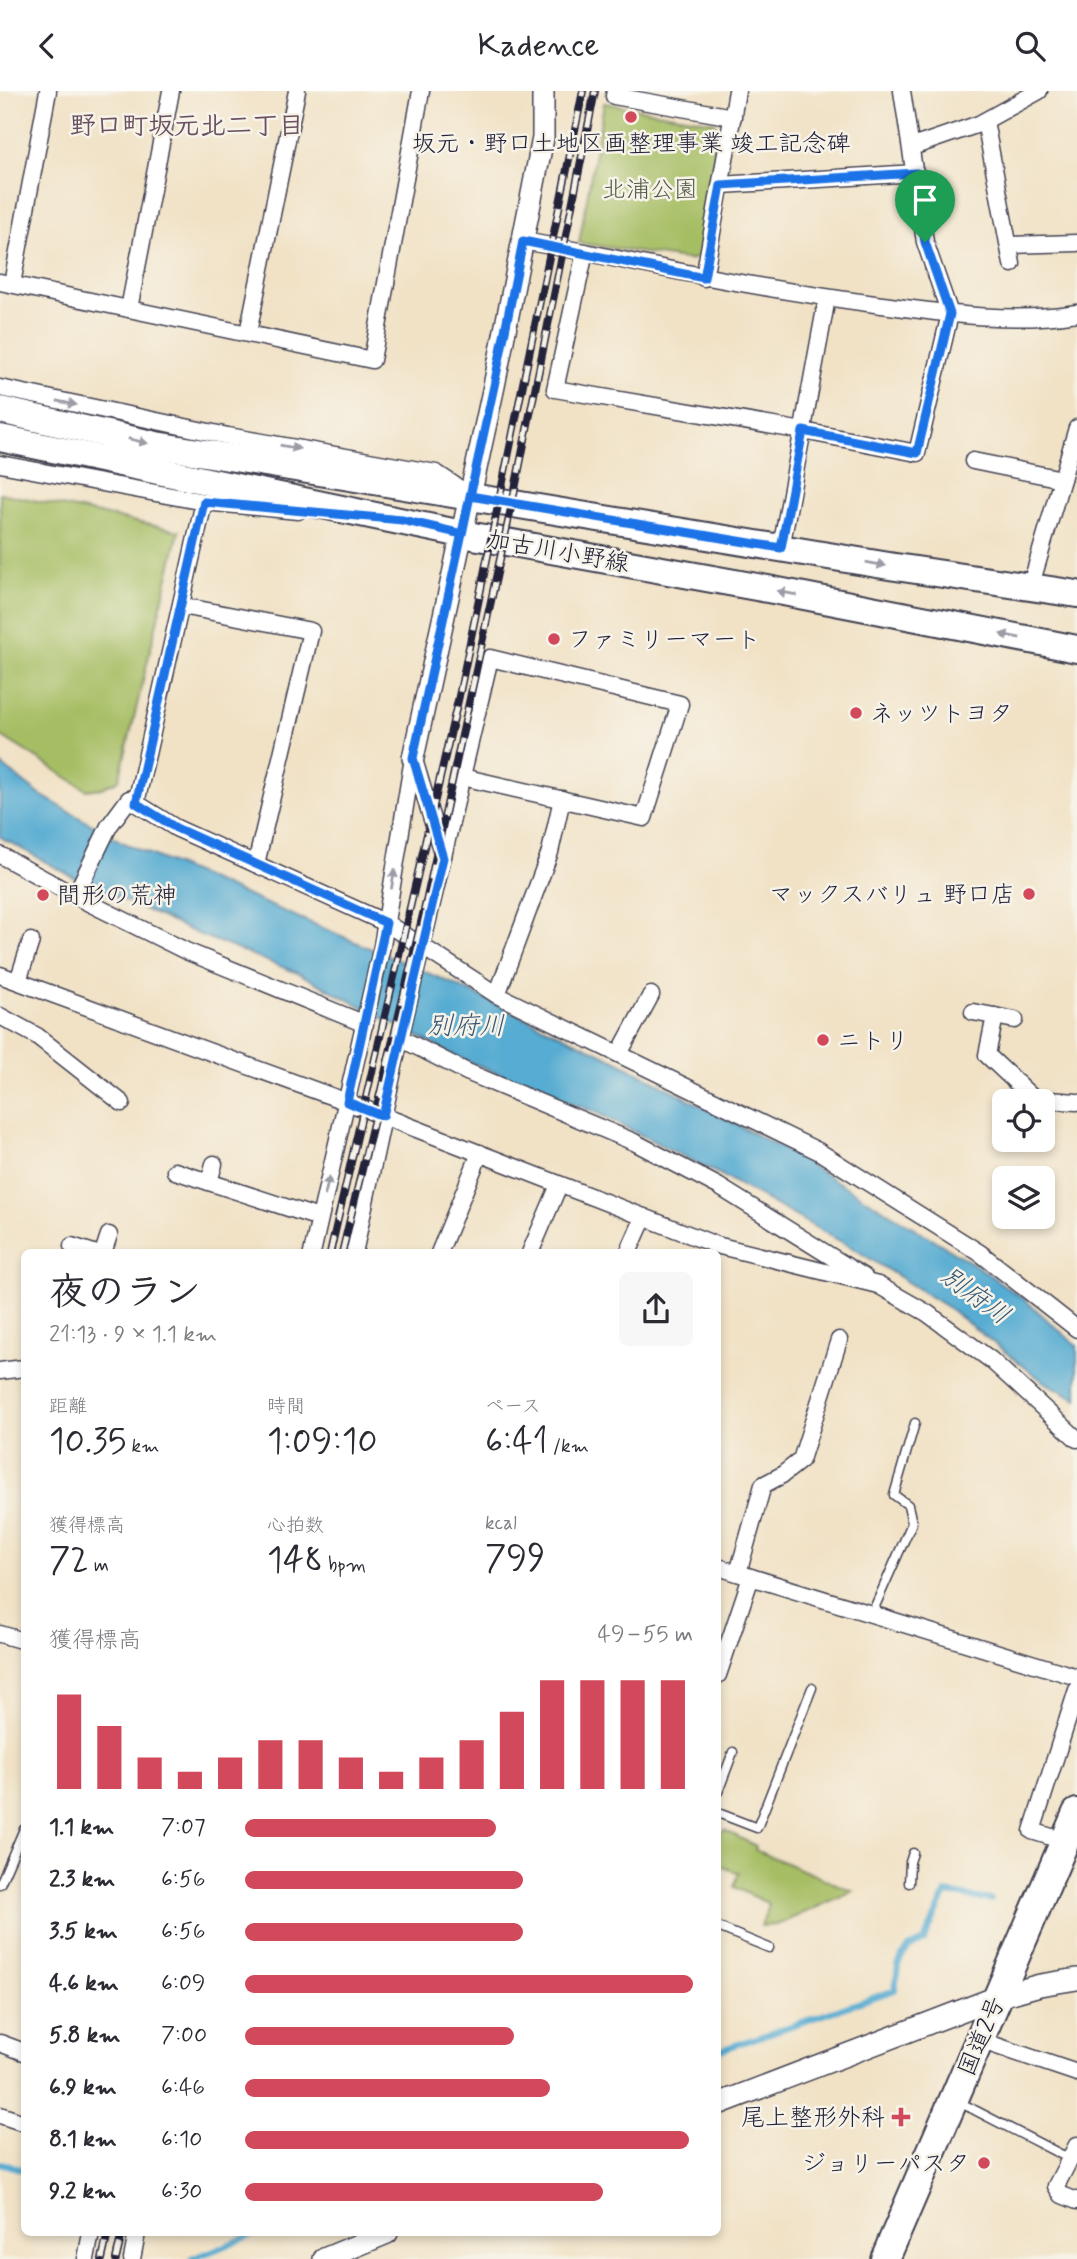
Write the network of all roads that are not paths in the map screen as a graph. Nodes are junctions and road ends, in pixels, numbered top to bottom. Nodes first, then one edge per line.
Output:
1 (48, 91) edge
2 (171, 91) edge
3 (297, 91) edge
4 (421, 91) edge
5 (543, 91) edge
6 (615, 91) edge
7 (737, 91) edge
8 (902, 91) edge
9 (1039, 91) edge
10 (733, 117) junction
11 (985, 121) junction
12 (912, 147) junction
13 (916, 173) junction
14 (721, 185) junction
15 (523, 241) junction
16 (1077, 243) edge
17 (1009, 245) junction
18 (585, 252) junction
19 (1012, 264) dead end
20 (704, 278) junction
21 (6, 283) edge
22 (827, 298) junction
23 (129, 309) junction
24 (1077, 313) edge
25 (950, 314) junction
26 (248, 333) junction
27 (0, 388) edge
28 (0, 410) edge
29 (1077, 428) edge
30 (803, 431) junction
31 (0, 437) edge
32 (973, 461) dead end
33 (0, 464) edge
34 (1062, 479) junction
35 (470, 496) junction
36 (204, 502) junction
37 (402, 520) junction
38 (462, 534) junction
39 (781, 548) junction
40 (1030, 588) junction
41 (1077, 594) edge
42 (182, 606) junction
43 (1077, 649) edge
44 (413, 758) junction
45 (462, 777) junction
46 (562, 799) junction
47 (136, 803) junction
48 (0, 855) edge
49 (443, 858) junction
50 (256, 864) junction
51 (75, 896) junction
52 (386, 923) junction
53 (31, 941) dead end
54 (421, 954) junction
55 (0, 975) edge
56 (18, 981) junction
57 (497, 995) junction
58 (651, 995) dead end
59 (973, 1012) dead end
60 (0, 1016) edge
61 (995, 1016) junction
62 (1015, 1020) dead end
63 (366, 1024) junction
64 (400, 1038) junction
65 (619, 1054) junction
66 (347, 1102) junction
67 (1077, 1102) edge
68 (122, 1103) dead end
69 (383, 1116) junction
70 (480, 1153) junction
71 (214, 1164) dead end
72 (175, 1171) dead end
73 (209, 1182) junction
74 (559, 1185) junction
75 (644, 1217) junction
76 (319, 1218) junction
77 (109, 1234) dead end
78 (72, 1246) dead end
79 (81, 1249) edge
80 (104, 1249) edge
81 (313, 1249) edge
82 (355, 1249) edge
83 (441, 1249) edge
84 (532, 1249) edge
85 (630, 1249) edge
86 (878, 1285) junction
87 (1077, 1329) edge
88 (839, 1340) dead end
89 (21, 1368) edge
90 (0, 1371) edge
91 (915, 1423) dead end
92 (1077, 1439) edge
93 (721, 1568) edge
94 (744, 1575) junction
95 (873, 1613) junction
96 (0, 1633) edge
97 (21, 1640) edge
98 (721, 1663) edge
99 (1077, 1677) edge
100 (812, 1688) dead end
101 (1077, 1689) edge
102 (733, 1752) dead end
103 (721, 1784) edge
104 (1077, 1813) edge
105 (721, 1814) edge
106 (21, 1836) edge
107 (1071, 1843) edge
108 (913, 1853) dead end
109 (909, 1883) dead end
110 (0, 1884) edge
111 (721, 1928) edge
112 (769, 1948) dead end
113 (1077, 1979) edge
114 (997, 1997) junction
115 (979, 2040) junction
116 (0, 2043) edge
117 (21, 2051) edge
118 (1077, 2073) edge
119 (954, 2099) junction
120 (721, 2103) edge
121 (0, 2115) edge
122 (21, 2122) edge
123 (1074, 2152) edge
124 (1077, 2201) edge
125 (90, 2236) edge
126 (136, 2236) edge
127 (380, 2236) edge
128 (86, 2259) edge
129 (132, 2259) edge
130 (324, 2259) edge
131 (885, 2259) edge

1 - 21 street
2 - 23 street
3 - 26 street
4 - 26 street
5 - 15 street
6 - 10 street
7 - 10 street
8 - 12 street
9 - 11 street
10 - 14 street
11 - 12 street
11 - 17 street
12 - 13 street
13 - 14 street
13 - 25 street
14 - 20 street
15 - 18 street
15 - 35 street
16 - 17 street
17 - 19 street
18 - 20 street
18 - 30 street
20 - 22 street
21 - 23 street
22 - 25 street
22 - 30 street
23 - 26 street
24 - 25 street
25 - 30 street
27 -> 35 street
28 -> 35 main road, 加古川小野線
29 - 34 street
30 - 39 street
31 - 37 main road, 加古川小野線
32 - 34 street
33 - 36 street
34 - 40 street
35 - 38 street
35 - 39 main road, 加古川小野線
36 - 37 street
36 - 42 street
37 - 38 main road, 加古川小野線
43 -> 38 main road, 加古川小野線
38 - 44 street
39 -> 40 main road, 加古川小野線
40 - 41 main road, 加古川小野線
42 - 47 street
42 - 50 street
44 - 49 street
52 -> 44 street
45 - 46 street
45 - 46 street
45 - 49 street
46 - 57 street
47 - 50 street
47 - 51 street
48 - 51 street
49 - 54 street
50 - 52 street
51 - 63 street
52 - 54 street
52 - 63 street
53 - 56 street
54 - 57 street
54 - 64 street
55 - 56 street
56 - 66 street
57 - 65 street
58 - 65 street
59 - 61 street
60 - 68 street
61 - 62 street
61 - 67 street
63 - 66 street
64 - 69 street
64 - 86 street
65 - 87 street
66 - 69 street
76 -> 66 street
69 - 70 street
69 - 82 street
70 - 74 street
70 - 83 street
71 - 73 street
72 - 73 street
73 - 76 street
74 - 75 street
74 - 84 street
75 - 85 street
75 - 86 street
76 - 81 street
77 - 80 street
78 - 79 street
86 - 92 street
88 - 94 street
89 - 90 street
91 - 95 lane
93 - 94 street
94 - 95 street
94 - 98 street
95 - 99 street
96 - 97 street
100 - 105 lane
101 - 107 street
102 - 103 lane
104 - 107 highway, 国道2号
106 - 110 lane
107 - 114 highway, 国道2号
108 - 109 lane
111 - 112 lane
113 - 114 street
114 - 115 highway, 国道2号
114 - 120 street
115 - 118 street
115 - 119 highway, 国道2号
116 - 117 street
119 - 123 lane
119 - 131 highway, 国道2号
121 - 122 street
123 - 124 street
125 - 128 street
126 - 129 street
127 - 130 street

